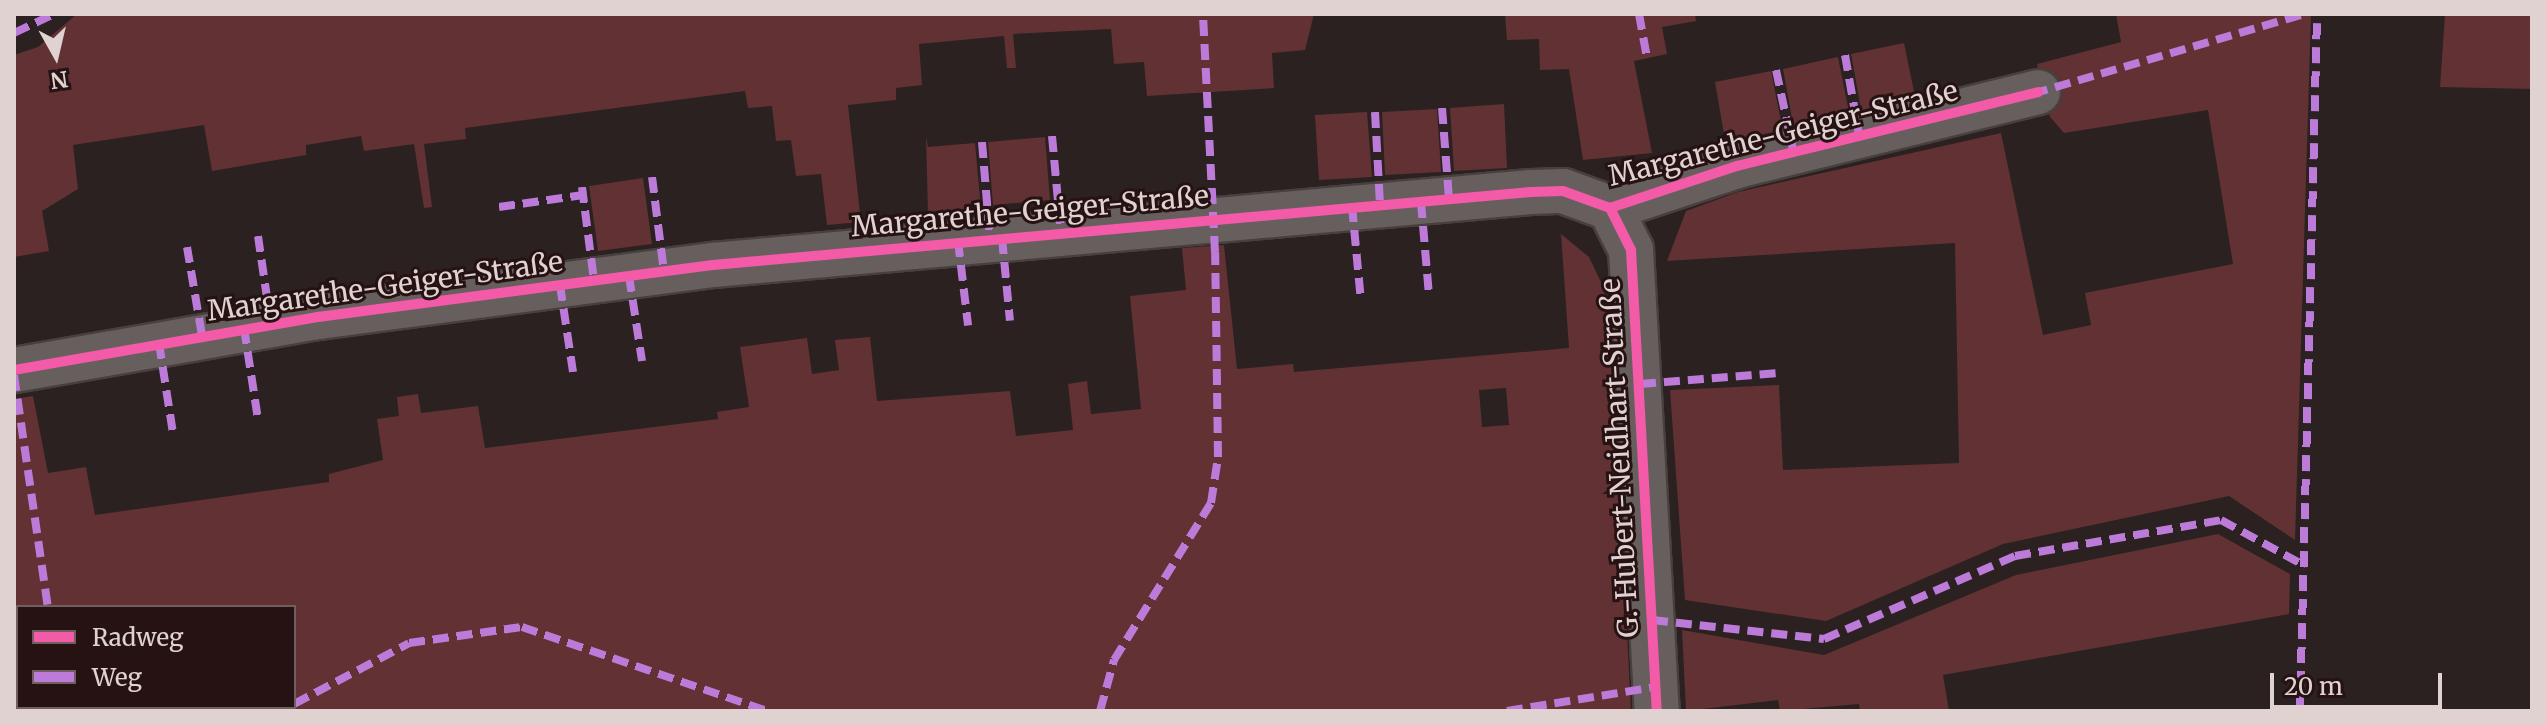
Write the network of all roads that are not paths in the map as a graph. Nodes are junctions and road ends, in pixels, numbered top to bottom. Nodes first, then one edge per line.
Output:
1 (2038, 92) dead end
2 (1610, 208) junction
3 (14, 370) edge
4 (1657, 711) edge

1 - 2 street, Margarethe-Geiger-Straße
2 - 3 street, Margarethe-Geiger-Straße
2 - 4 street, G.-Hubert-Neidhart-Straße

